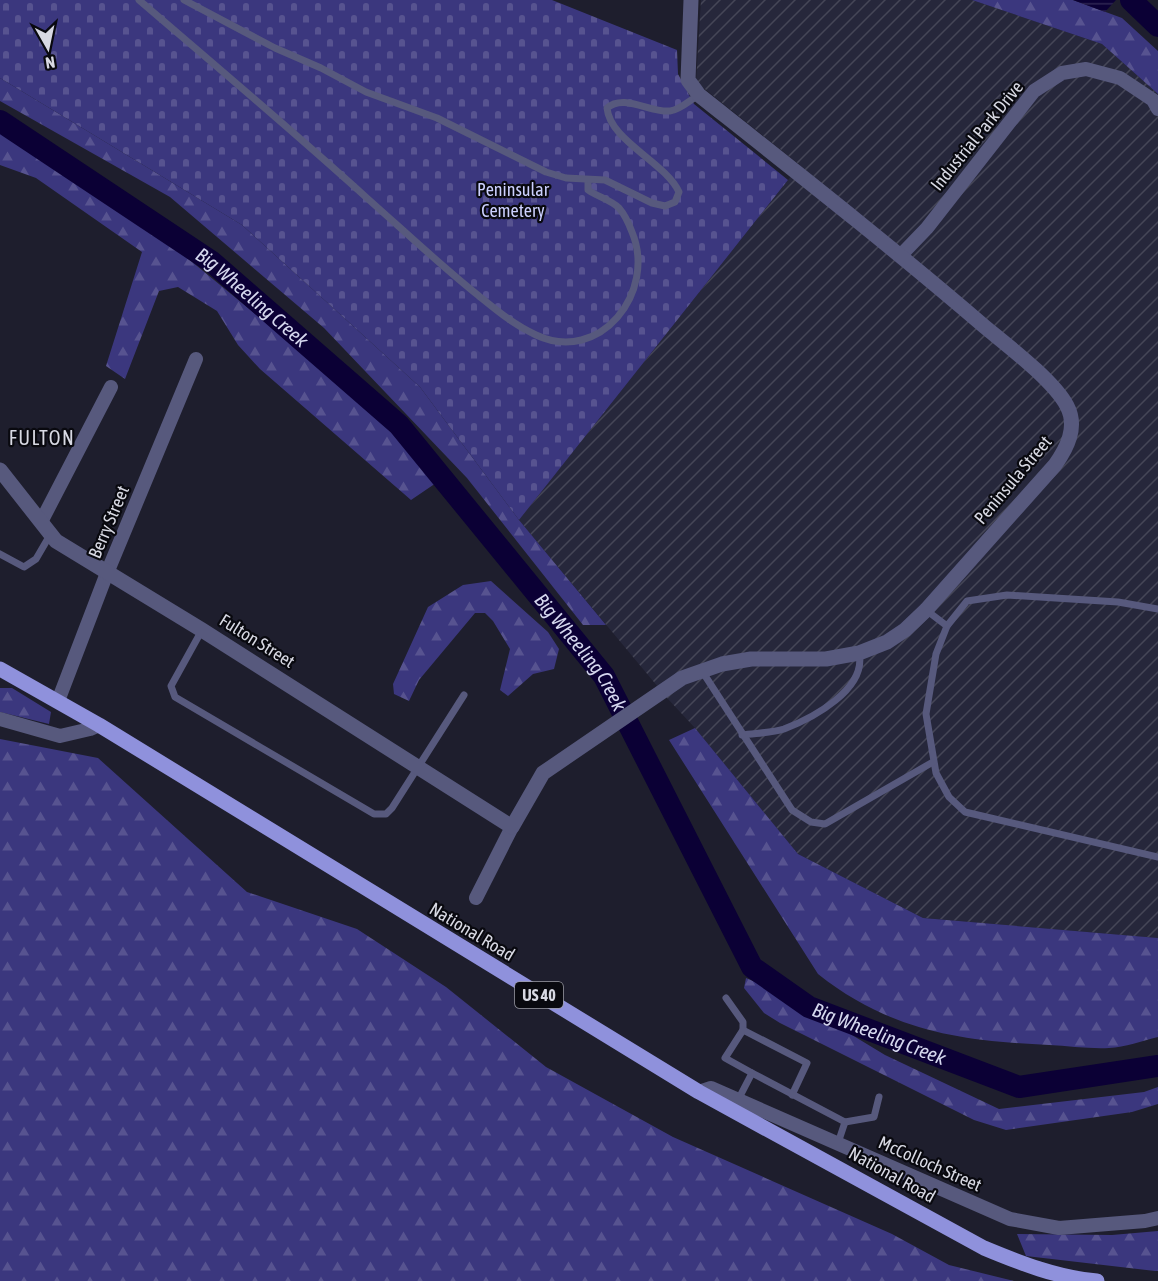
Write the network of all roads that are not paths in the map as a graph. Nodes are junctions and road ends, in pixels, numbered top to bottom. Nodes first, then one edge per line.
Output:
1 (139, 0) edge
2 (184, 0) edge
3 (690, 0) edge
4 (699, 95) junction
5 (1158, 109) edge
6 (588, 180) junction
7 (901, 255) junction
8 (196, 359) dead end
9 (111, 387) dead end
10 (0, 470) edge
11 (46, 528) junction
12 (0, 554) edge
13 (107, 573) junction
14 (1158, 609) edge
15 (926, 610) junction
16 (946, 626) junction
17 (202, 630) junction
18 (859, 653) junction
19 (0, 669) edge
20 (702, 671) junction
21 (464, 695) dead end
22 (58, 701) junction
23 (0, 719) edge
24 (99, 725) junction
25 (742, 735) junction
26 (933, 762) junction
27 (419, 766) junction
28 (512, 827) junction
29 (1158, 857) edge
30 (476, 898) dead end
31 (726, 998) dead end
32 (743, 1030) junction
33 (752, 1073) junction
34 (699, 1092) junction
35 (792, 1095) junction
36 (879, 1097) dead end
37 (738, 1100) junction
38 (845, 1122) junction
39 (838, 1143) junction
40 (1158, 1218) edge
41 (1097, 1281) edge

1 - 6 lane
2 - 6 lane
3 - 4 street, Peninsula Street
4 - 6 lane
4 - 7 street, Peninsula Street
5 - 7 street, Industrial Park Drive
7 - 15 street, Peninsula Street
8 - 13 street, Berry Street
9 - 11 street
10 - 11 street, Fulton Street
11 - 12 lane
11 - 13 street, Fulton Street
13 - 17 street, Fulton Street
13 - 22 street, Berry Street
14 - 16 lane
15 - 16 lane
15 - 18 street, Peninsula Street
16 - 26 lane
17 - 27 street, Fulton Street
17 - 27 lane
18 - 20 street, Peninsula Street
18 - 25 lane
19 - 22 main road, National Road / US 40
20 - 25 lane
20 - 28 street, Peninsula Street
21 - 27 lane
22 - 24 main road, National Road / US 40
23 - 24 street
24 - 34 main road, National Road / US 40
25 - 26 lane
26 - 29 lane
27 - 28 street, Fulton Street
28 - 30 street
31 - 32 lane
32 - 33 lane
32 - 35 lane
33 - 35 lane
33 - 37 lane
34 - 37 street, McColloch Street
34 - 41 main road, National Road / US 40
35 - 38 lane
36 - 38 lane
37 - 39 street, McColloch Street
38 - 39 lane
39 - 40 street, McColloch Street

